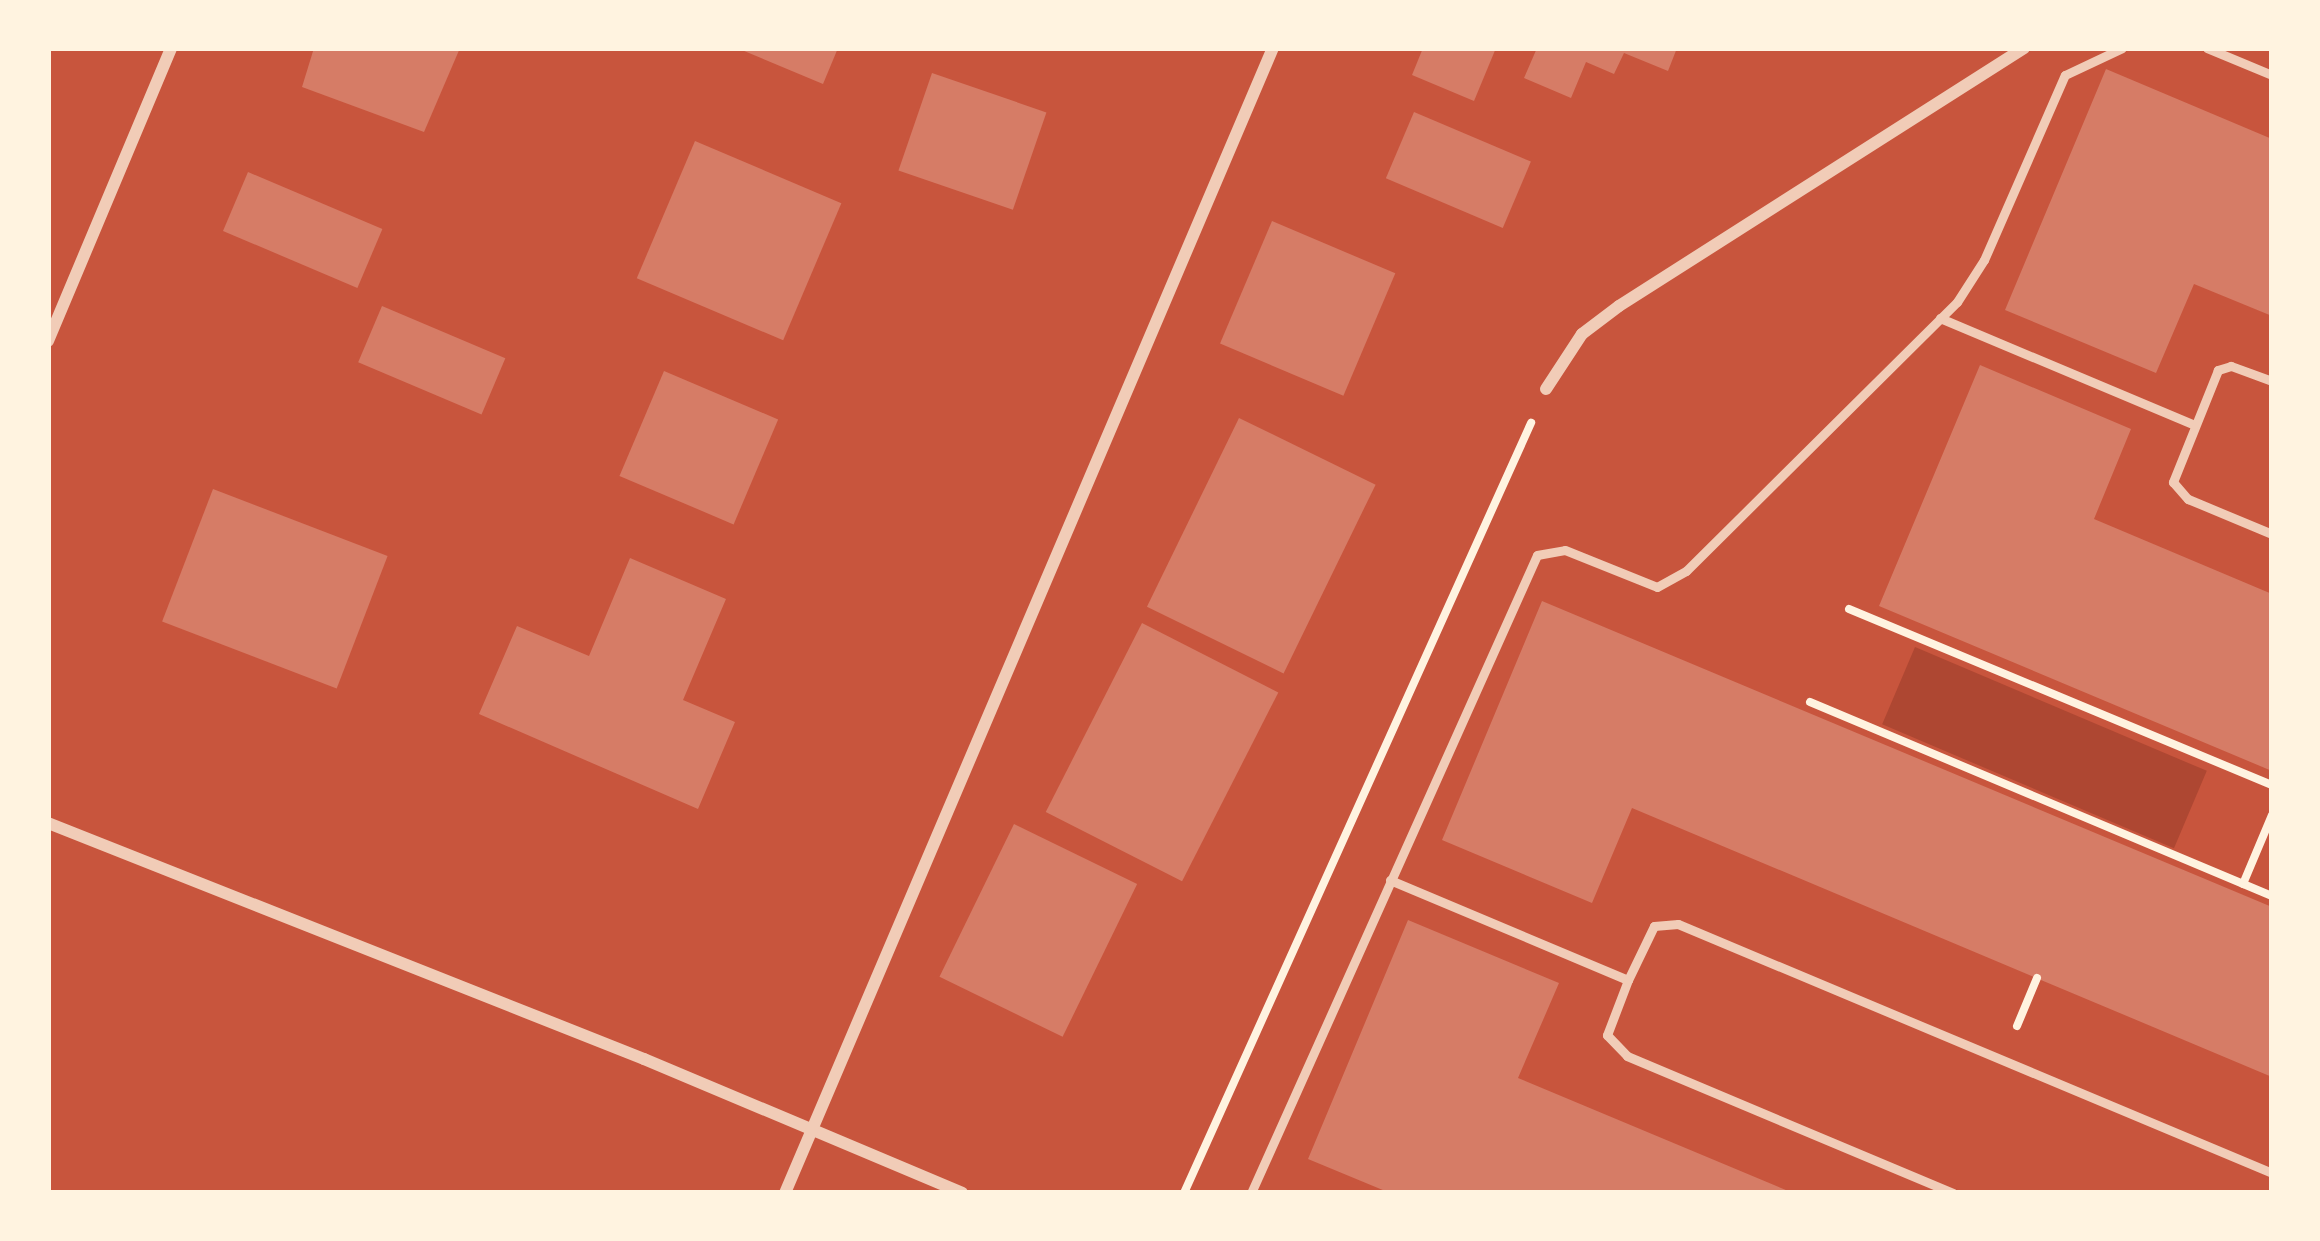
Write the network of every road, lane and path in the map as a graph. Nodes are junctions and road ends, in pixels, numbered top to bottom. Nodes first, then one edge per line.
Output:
1 (171, 48) edge
2 (1273, 48) edge
3 (2024, 48) edge
4 (2122, 48) edge
5 (2207, 48) edge
6 (2272, 75) edge
7 (1940, 318) junction
8 (48, 341) edge
9 (2272, 381) edge
10 (1546, 389) joint
11 (2194, 425) junction
12 (2272, 534) edge
13 (1849, 609) dead end
14 (1810, 703) dead end
15 (2272, 784) edge
16 (2272, 814) edge
17 (48, 823) edge
18 (1390, 880) junction
19 (2243, 884) junction
20 (2272, 896) edge
21 (1628, 980) junction
22 (811, 1131) junction
23 (2272, 1173) edge
24 (785, 1193) edge
25 (962, 1193) edge
26 (1184, 1193) edge
27 (1251, 1193) edge
28 (1953, 1193) edge

1 - 8 street
2 - 22 street
3 - 10 street
4 - 7 lane
5 - 6 lane
7 - 11 lane
7 - 18 lane
9 - 11 lane
10 - 26 path
11 - 12 lane
13 - 15 path
14 - 19 path
16 - 19 path
17 - 22 street
18 - 21 lane
18 - 27 lane
19 - 20 path
21 - 23 lane
21 - 28 lane
22 - 24 street
22 - 25 street

